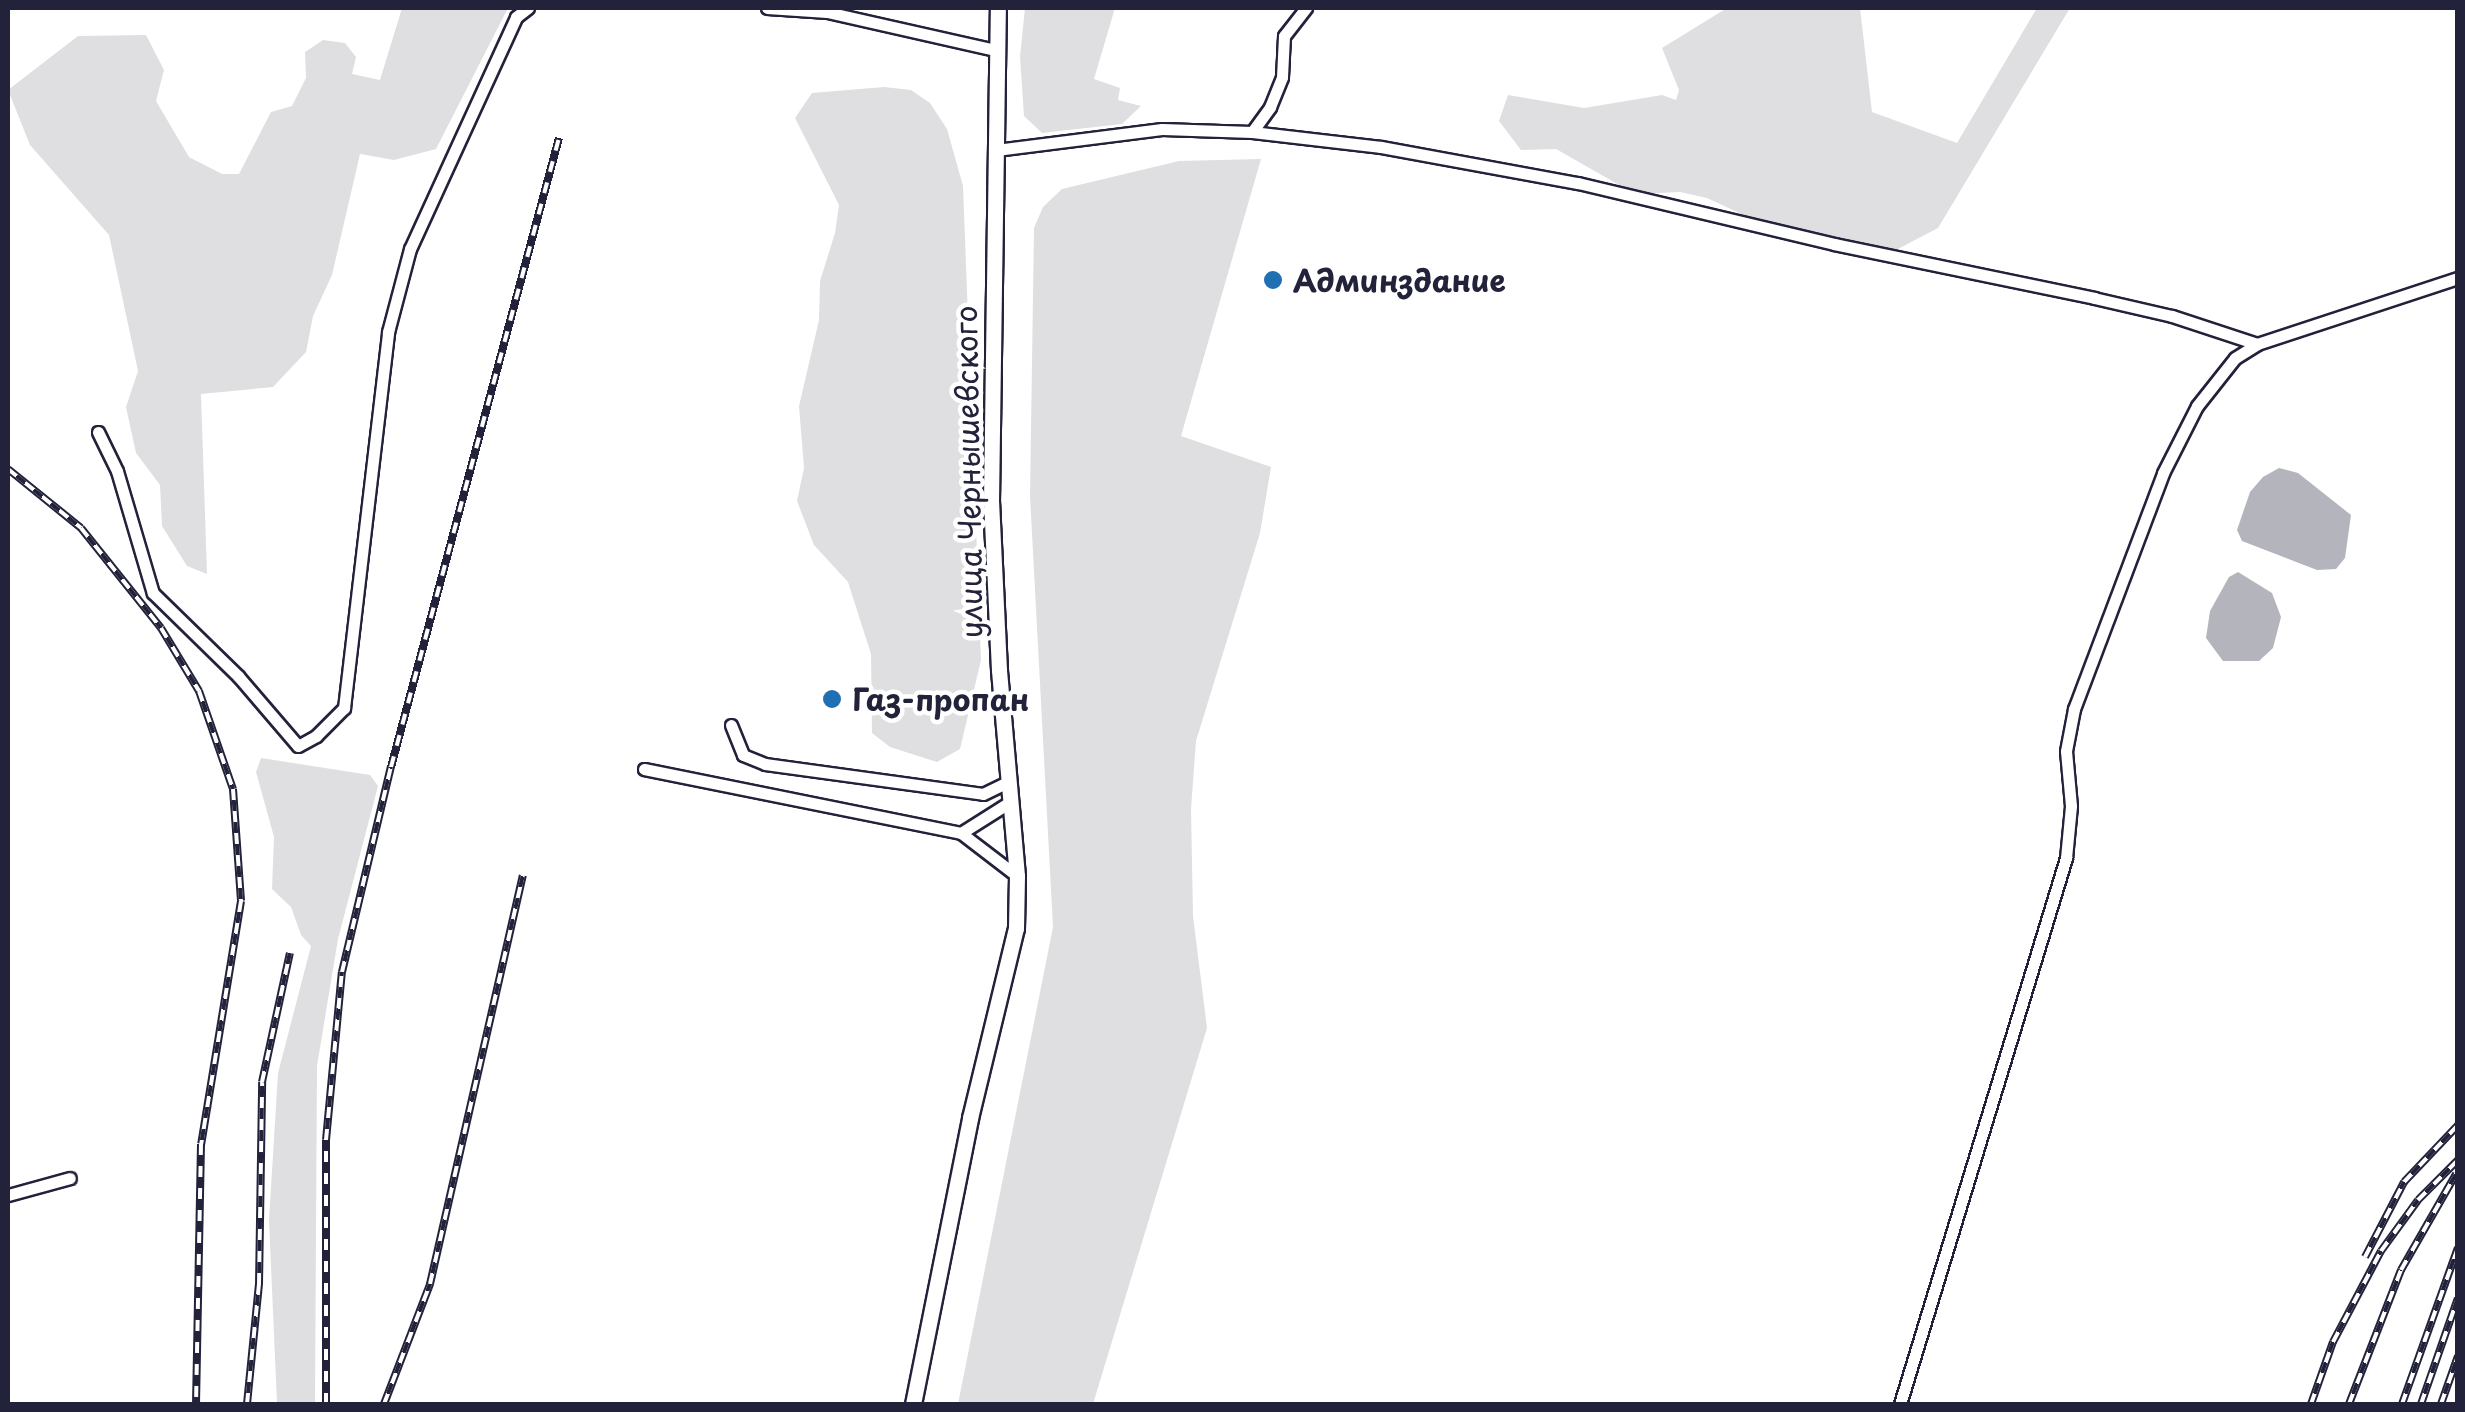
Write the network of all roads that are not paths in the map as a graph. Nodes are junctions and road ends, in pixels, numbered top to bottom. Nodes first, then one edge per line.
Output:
1 (528, 8) edge
2 (767, 8) edge
3 (998, 8) edge
4 (1306, 8) edge
5 (996, 50) junction
6 (1252, 132) junction
7 (996, 150) junction
8 (2458, 278) edge
9 (2257, 344) junction
10 (98, 432) dead end
11 (732, 725) dead end
12 (644, 769) dead end
13 (1008, 782) junction
14 (1010, 802) junction
15 (961, 833) junction
16 (1017, 876) junction
17 (70, 1178) dead end
18 (8, 1195) edge
19 (913, 1404) edge
20 (1900, 1404) edge

1 - 10 street
2 - 5 street
3 - 5 main road, улица Чернышевского
4 - 6 street
5 - 7 main road, улица Чернышевского
6 - 7 street
6 - 9 street
7 - 13 main road, улица Чернышевского
8 - 9 street
9 - 20 street
11 - 13 street
12 - 15 street
13 - 14 main road, улица Чернышевского
14 - 15 street
14 - 16 main road, улица Чернышевского
15 - 16 street
16 - 19 main road, улица Чернышевского
17 - 18 street

